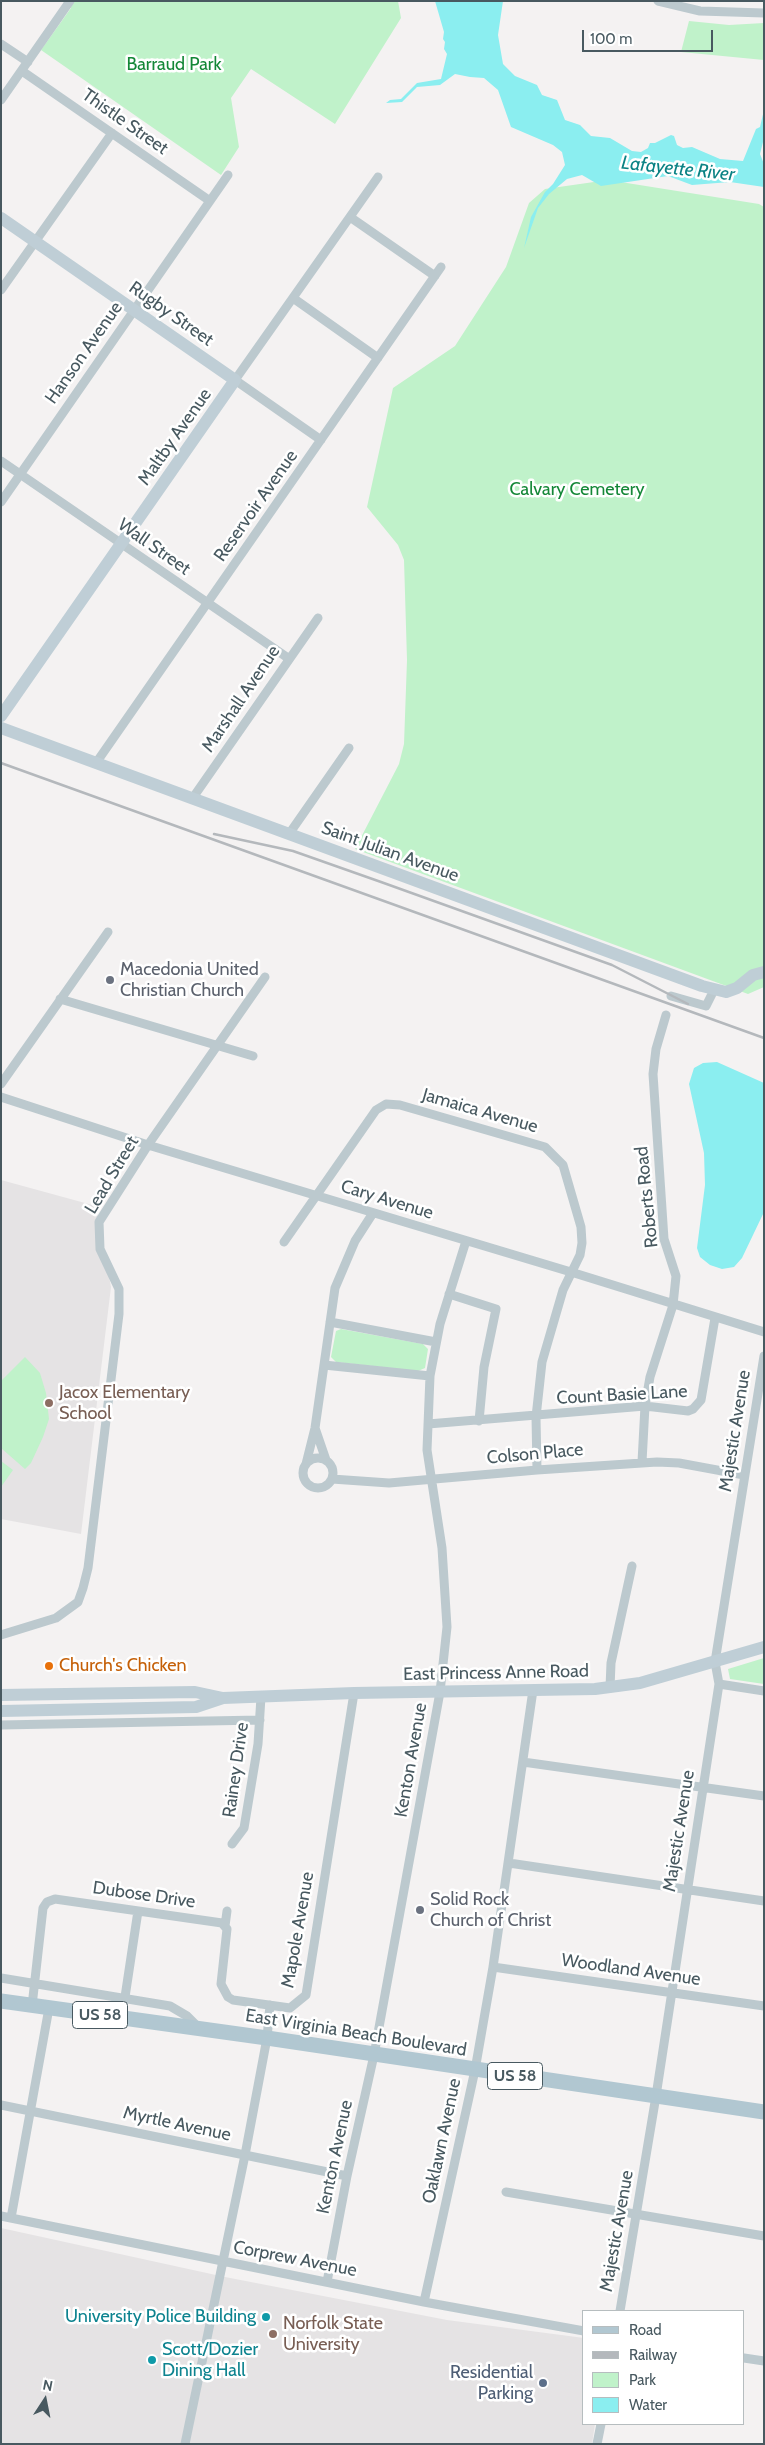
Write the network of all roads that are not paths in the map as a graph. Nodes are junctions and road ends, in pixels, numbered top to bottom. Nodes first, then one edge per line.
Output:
1 (70, 1) edge
2 (658, 1) edge
3 (764, 13) edge
4 (1, 44) edge
5 (28, 62) junction
6 (22, 71) junction
7 (1, 100) edge
8 (112, 133) junction
9 (228, 175) dead end
10 (378, 177) dead end
11 (210, 201) junction
12 (350, 217) junction
13 (1, 218) edge
14 (36, 241) junction
15 (441, 267) dead end
16 (435, 276) junction
17 (1, 290) edge
18 (293, 298) junction
19 (134, 310) junction
20 (378, 358) junction
21 (236, 380) junction
22 (321, 440) junction
23 (1, 461) edge
24 (20, 474) junction
25 (1, 502) edge
26 (122, 545) junction
27 (207, 604) junction
28 (318, 618) dead end
29 (288, 658) junction
30 (1, 716) edge
31 (1, 728) edge
32 (349, 748) dead end
33 (96, 763) junction
34 (192, 799) junction
35 (289, 834) junction
36 (108, 932) dead end
37 (764, 972) edge
38 (265, 977) dead end
39 (714, 990) junction
40 (671, 996) dead end
41 (60, 999) junction
42 (666, 1015) dead end
43 (217, 1046) junction
44 (253, 1056) dead end
45 (1, 1084) edge
46 (1, 1097) edge
47 (148, 1145) junction
48 (316, 1196) junction
49 (373, 1213) junction
50 (466, 1241) junction
51 (284, 1242) dead end
52 (571, 1272) junction
53 (449, 1294) junction
54 (673, 1305) junction
55 (716, 1318) junction
56 (330, 1322) junction
57 (764, 1332) edge
58 (436, 1342) junction
59 (764, 1356) edge
60 (324, 1365) junction
61 (430, 1376) junction
62 (645, 1406) junction
63 (536, 1416) junction
64 (479, 1421) junction
65 (428, 1424) junction
66 (315, 1428) junction
67 (326, 1460) junction
68 (642, 1462) junction
69 (306, 1464) junction
70 (537, 1470) junction
71 (744, 1474) junction
72 (332, 1479) junction
73 (431, 1480) junction
74 (632, 1566) dead end
75 (1, 1635) edge
76 (764, 1647) edge
77 (714, 1662) junction
78 (719, 1684) junction
79 (610, 1688) junction
80 (533, 1690) junction
81 (764, 1691) edge
82 (440, 1692) junction
83 (354, 1693) junction
84 (1, 1695) edge
85 (261, 1697) junction
86 (223, 1698) junction
87 (1, 1711) edge
88 (260, 1720) junction
89 (1, 1725) edge
90 (523, 1762) junction
91 (702, 1787) junction
92 (764, 1796) edge
93 (232, 1844) dead end
94 (508, 1863) junction
95 (686, 1889) junction
96 (764, 1901) edge
97 (138, 1911) junction
98 (227, 1911) dead end
99 (225, 1926) junction
100 (493, 1967) junction
101 (1, 1978) edge
102 (34, 1982) junction
103 (671, 1992) junction
104 (125, 1998) junction
105 (1, 2001) edge
106 (32, 2006) junction
107 (270, 2006) junction
108 (764, 2006) edge
109 (49, 2008) junction
110 (200, 2029) junction
111 (267, 2038) junction
112 (374, 2055) junction
113 (475, 2070) junction
114 (656, 2096) junction
115 (1, 2105) edge
116 (30, 2111) junction
117 (764, 2112) edge
118 (245, 2155) junction
119 (347, 2176) junction
120 (506, 2192) dead end
121 (636, 2214) junction
122 (6, 2217) edge
123 (764, 2236) edge
124 (222, 2261) junction
125 (327, 2282) junction
126 (424, 2302) junction
127 (620, 2310) edge
128 (582, 2331) edge
129 (745, 2358) edge
130 (764, 2361) edge
131 (601, 2425) edge
132 (185, 2444) edge
133 (598, 2444) edge

1 - 5 street
2 - 3 street
4 - 5 street
5 - 6 street
6 - 7 street
6 - 8 street, Thistle Street
8 - 11 street, Thistle Street
8 - 14 street
9 - 11 street, Hanson Avenue
10 - 12 street, Maltby Avenue
11 - 19 street, Hanson Avenue
12 - 16 street
12 - 18 street, Maltby Avenue
13 - 14 street, Rugby Street
14 - 17 street
14 - 19 street, Rugby Street
15 - 16 street, Reservoir Avenue
16 - 20 street, Reservoir Avenue
18 - 20 street
18 - 21 street, Maltby Avenue
19 - 21 street, Rugby Street
19 - 24 street, Hanson Avenue
20 - 22 street, Reservoir Avenue
21 - 22 street, Rugby Street
21 - 26 street, Maltby Avenue
22 - 27 street, Reservoir Avenue
23 - 24 street, Wall Street
24 - 25 street, Hanson Avenue
24 - 26 street, Wall Street
26 - 27 street, Wall Street
26 - 30 street, Maltby Avenue
27 - 29 street, Wall Street
27 - 33 street, Reservoir Avenue
28 - 29 street, Marshall Avenue
29 - 34 street, Marshall Avenue
31 - 33 street, Saint Julian Avenue
32 - 35 street
33 - 34 street, Saint Julian Avenue
34 - 35 street, Saint Julian Avenue
35 - 39 street, Saint Julian Avenue
36 - 41 street
37 - 39 street, Saint Julian Avenue
38 - 43 street, Lead Street
39 - 40 street
41 - 43 street
41 - 45 street
42 - 54 street, Roberts Road
43 - 44 street
43 - 47 street, Lead Street
46 - 47 street, Cary Avenue
47 - 48 street, Cary Avenue
47 - 75 street, Lead Street
48 - 49 street, Cary Avenue
48 - 51 street, Jamaica Avenue
48 - 52 street, Jamaica Avenue
49 - 50 street, Cary Avenue
49 - 56 street
50 - 52 street, Cary Avenue
50 - 53 street, Kenton Avenue
52 - 54 street, Cary Avenue
52 - 63 street, Jamaica Avenue
53 - 58 street, Kenton Avenue
53 - 64 street
54 - 55 street, Cary Avenue
54 - 62 street, Roberts Road
55 - 57 street, Cary Avenue
55 - 62 street, Count Basie Lane
56 - 58 street
56 - 60 street
58 - 61 street, Kenton Avenue
59 - 71 street, Majestic Avenue
60 - 61 street
60 - 66 street
61 - 65 street, Kenton Avenue
62 - 63 street, Count Basie Lane
62 - 68 street, Roberts Road
63 - 64 street, Count Basie Lane
63 - 70 street, Jamaica Avenue
64 - 65 street, Count Basie Lane
65 - 73 street, Kenton Avenue
66 - 67 street
66 - 69 street
67 - 69 street
67 - 72 street
68 - 70 street, Colson Place
68 - 71 street, Colson Place
69 - 72 street
70 - 73 street, Colson Place
71 - 77 street, Majestic Avenue
72 - 73 street, Colson Place
73 - 82 street, Kenton Avenue
74 - 79 street
76 - 77 street, East Princess Anne Road
77 - 78 street, Majestic Avenue
77 - 79 street, East Princess Anne Road
78 - 81 street
78 - 91 street, Majestic Avenue
79 - 80 street, East Princess Anne Road
80 - 82 street, East Princess Anne Road
80 - 90 street, Oaklawn Avenue
82 - 83 street, East Princess Anne Road
82 - 112 street, Kenton Avenue
83 - 85 street, East Princess Anne Road
83 - 107 street, Mapole Avenue
84 - 86 street, East Princess Anne Road
85 - 86 street, East Princess Anne Road
85 - 88 street, Rainey Drive
86 - 87 street, East Princess Anne Road
88 - 89 street
88 - 93 street, Rainey Drive
90 - 91 street
90 - 94 street, Oaklawn Avenue
91 - 92 street
91 - 95 street, Majestic Avenue
94 - 95 street
94 - 100 street, Oaklawn Avenue
95 - 96 street
95 - 103 street, Majestic Avenue
97 - 99 street, Dubose Drive
97 - 102 street, Dubose Drive
97 - 104 street
98 - 99 street
99 - 107 street
100 - 103 street, Woodland Avenue
100 - 113 street, Oaklawn Avenue
101 - 102 street
102 - 104 street
102 - 106 street, Dubose Drive
103 - 108 street, Woodland Avenue
103 - 114 street, Majestic Avenue
104 - 110 street
105 - 106 main road, East Virginia Beach Boulevard / US 58
106 - 109 main road, East Virginia Beach Boulevard / US 58
107 - 111 street, Mapole Avenue
109 - 110 main road, East Virginia Beach Boulevard / US 58
109 - 116 street
110 - 111 main road, East Virginia Beach Boulevard / US 58
111 - 112 main road, East Virginia Beach Boulevard / US 58
111 - 118 street, Mapole Avenue
112 - 113 main road, East Virginia Beach Boulevard / US 58
112 - 119 street, Kenton Avenue
113 - 114 main road, East Virginia Beach Boulevard / US 58
113 - 126 street, Oaklawn Avenue
114 - 117 main road, East Virginia Beach Boulevard / US 58
114 - 121 street, Majestic Avenue
115 - 116 street, Myrtle Avenue
116 - 118 street, Myrtle Avenue
116 - 122 street
118 - 119 street, Myrtle Avenue
118 - 124 street, Mapole Avenue
119 - 125 street, Kenton Avenue
120 - 121 street
121 - 123 street
121 - 127 street, Majestic Avenue
122 - 124 street, Corprew Avenue
124 - 125 street, Corprew Avenue
124 - 132 street, Mapole Avenue
125 - 126 street, Corprew Avenue
126 - 128 street, Corprew Avenue
129 - 130 street
131 - 133 street

